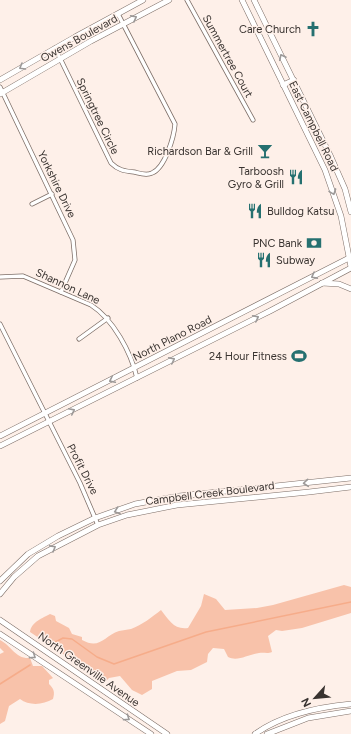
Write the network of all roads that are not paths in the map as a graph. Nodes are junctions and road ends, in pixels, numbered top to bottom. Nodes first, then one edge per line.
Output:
1 (143, 0) edge
2 (169, 0) edge
3 (187, 0) edge
4 (242, 0) edge
5 (254, 0) edge
6 (118, 14) junction
7 (123, 24) junction
8 (55, 48) junction
9 (61, 59) junction
10 (0, 80) edge
11 (294, 80) junction
12 (283, 85) junction
13 (0, 87) edge
14 (1, 94) edge
15 (253, 120) dead end
16 (324, 143) junction
17 (314, 148) junction
18 (52, 194) junction
19 (32, 204) dead end
20 (351, 212) edge
21 (350, 257) edge
22 (351, 267) edge
23 (0, 277) edge
24 (321, 283) junction
25 (351, 289) edge
26 (61, 292) junction
27 (267, 301) junction
28 (270, 311) junction
29 (108, 318) junction
30 (0, 324) edge
31 (79, 339) dead end
32 (135, 368) junction
33 (137, 378) junction
34 (45, 413) junction
35 (49, 423) junction
36 (0, 436) edge
37 (0, 446) edge
38 (351, 478) edge
39 (345, 480) junction
40 (348, 487) edge
41 (260, 488) junction
42 (260, 496) junction
43 (154, 500) junction
44 (156, 508) junction
45 (95, 518) junction
46 (98, 525) junction
47 (30, 553) junction
48 (34, 560) junction
49 (0, 581) edge
50 (0, 594) edge
51 (0, 620) edge
52 (0, 634) edge
53 (351, 704) edge
54 (351, 711) edge
55 (150, 734) edge
56 (167, 734) edge
57 (255, 734) edge
58 (267, 734) edge

1 - 6 main road, Owens Boulevard
7 -> 2 main road, Owens Boulevard
3 - 15 street, Summertree Court
4 - 12 main road, East Campbell Road
11 -> 5 main road, East Campbell Road
6 - 7 street, Springtree Circle
6 - 8 main road, Owens Boulevard
7 - 9 main road, Owens Boulevard
7 - 9 street, Springtree Circle
8 - 9 street, Springtree Circle
8 -> 10 main road, Owens Boulevard
9 - 14 main road, Owens Boulevard
11 - 12 main road
11 - 16 main road, East Campbell Road
12 - 17 main road, East Campbell Road
13 - 14 street, Yorkshire Drive
14 - 18 street, Yorkshire Drive
16 - 17 main road
16 - 20 main road, East Campbell Road
17 -> 21 main road, East Campbell Road
18 - 19 street
18 - 26 street, Yorkshire Drive
21 - 22 main road, East Campbell Road
21 -> 27 main road, North Plano Road
22 - 24 main road, North Plano Road
23 - 26 street, Shannon Lane
24 - 25 main road
24 - 28 main road, North Plano Road
26 - 29 street, Shannon Lane
27 - 28 main road
27 - 32 main road, North Plano Road
33 -> 28 main road, North Plano Road
29 - 31 street
29 - 32 street, Shannon Lane
30 - 34 street, Profit Drive
32 - 33 street, Shannon Lane
32 -> 34 main road, North Plano Road
35 -> 33 main road, North Plano Road
34 - 35 street, Profit Drive
34 - 36 main road, North Plano Road
35 - 37 main road, North Plano Road
35 - 45 street, Profit Drive
38 - 39 main road, Campbell Creek Boulevard
39 - 40 main road
39 -> 41 main road, Campbell Creek Boulevard
40 - 42 main road, Campbell Creek Boulevard
41 - 42 main road
41 - 43 main road, Campbell Creek Boulevard
42 - 44 main road, Campbell Creek Boulevard
43 - 44 main road
43 -> 45 main road, Campbell Creek Boulevard
44 - 46 main road, Campbell Creek Boulevard
45 - 46 street, Profit Drive
45 - 47 main road, Campbell Creek Boulevard
48 -> 46 main road, Campbell Creek Boulevard
47 - 48 main road
47 - 49 main road, Campbell Creek Boulevard
48 - 50 main road, Campbell Creek Boulevard
51 - 56 main road, North Greenville Avenue
52 -> 55 main road, North Greenville Avenue
53 - 57 main road
54 - 58 main road

